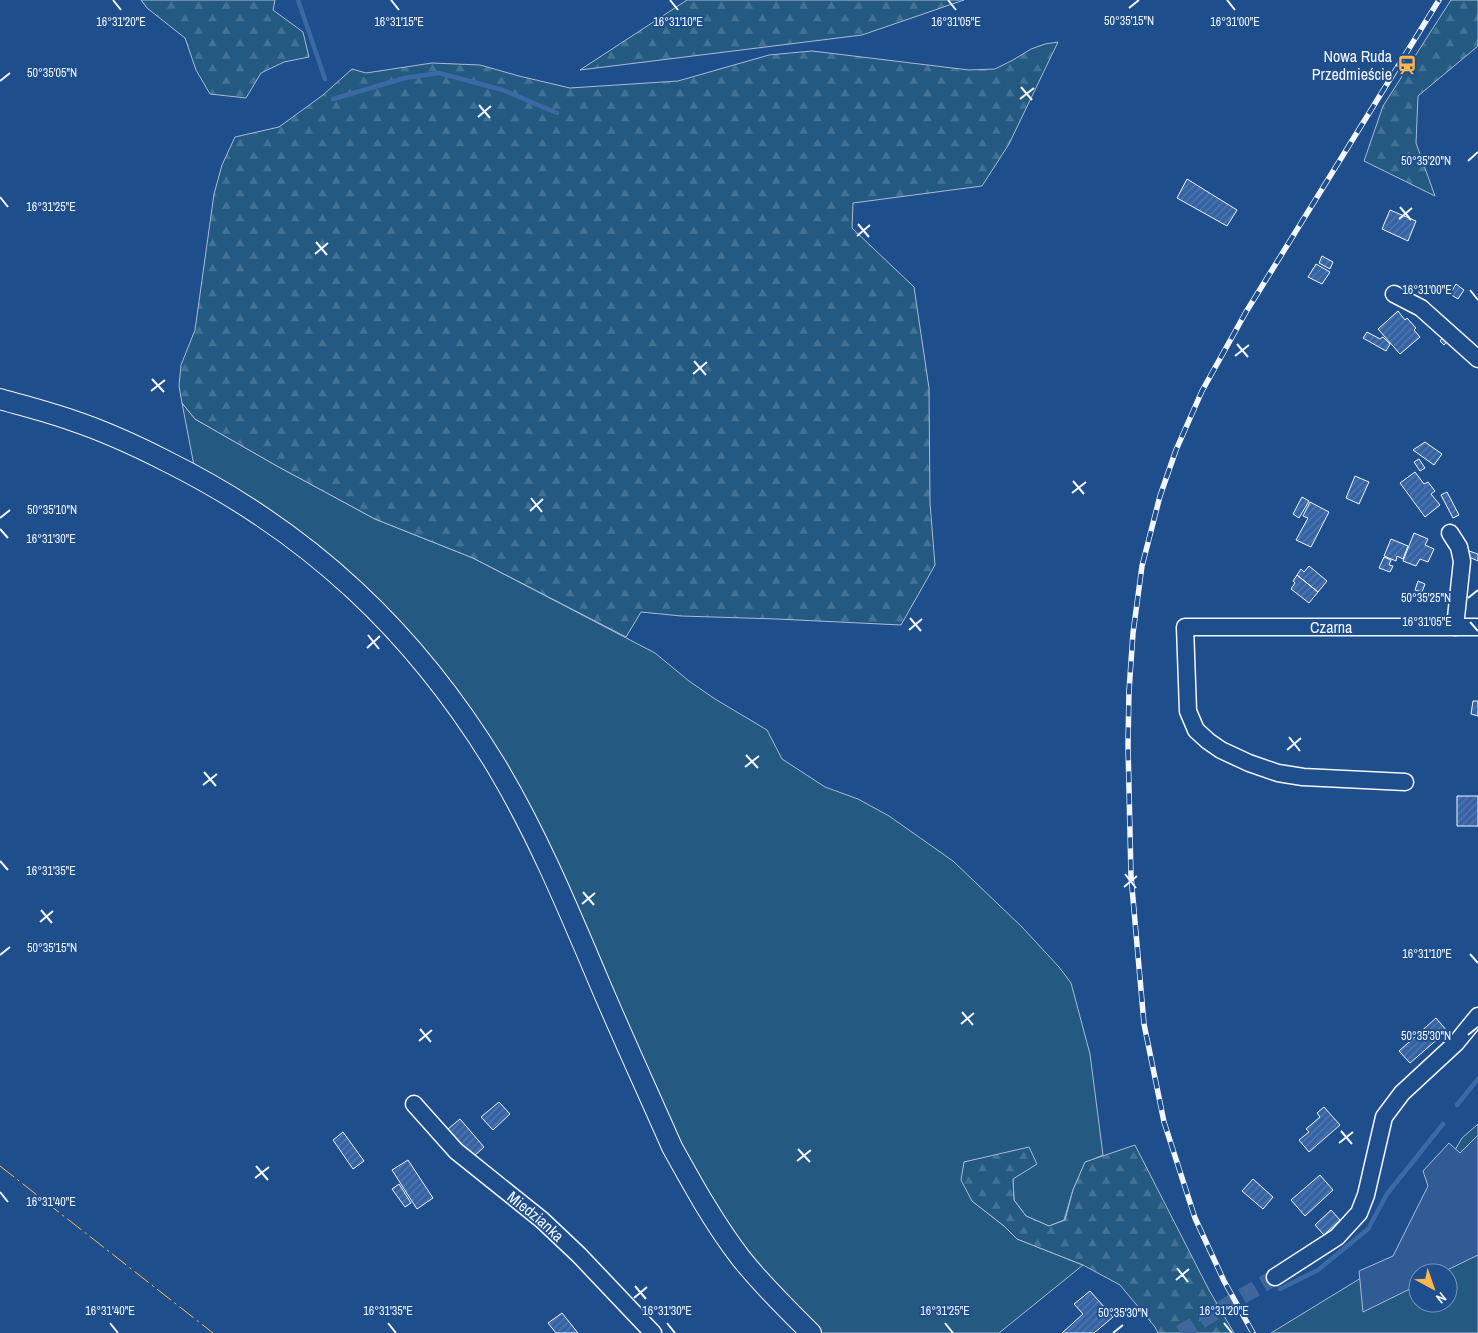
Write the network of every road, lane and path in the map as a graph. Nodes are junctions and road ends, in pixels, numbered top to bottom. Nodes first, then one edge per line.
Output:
1 (1394, 294) dead end
2 (1478, 359) edge
3 (0, 399) edge
4 (1450, 533) dead end
5 (1455, 627) junction
6 (1478, 627) edge
7 (1405, 782) dead end
8 (1478, 1016) edge
9 (414, 1104) dead end
10 (1275, 1277) tunnel mouth
11 (653, 1333) edge
12 (811, 1333) edge

1 - 2 street
3 - 12 main road
4 - 5 street
5 - 6 street, Czarna
5 - 7 street, Czarna
8 - 10 street
9 - 11 street, Miedzianka

